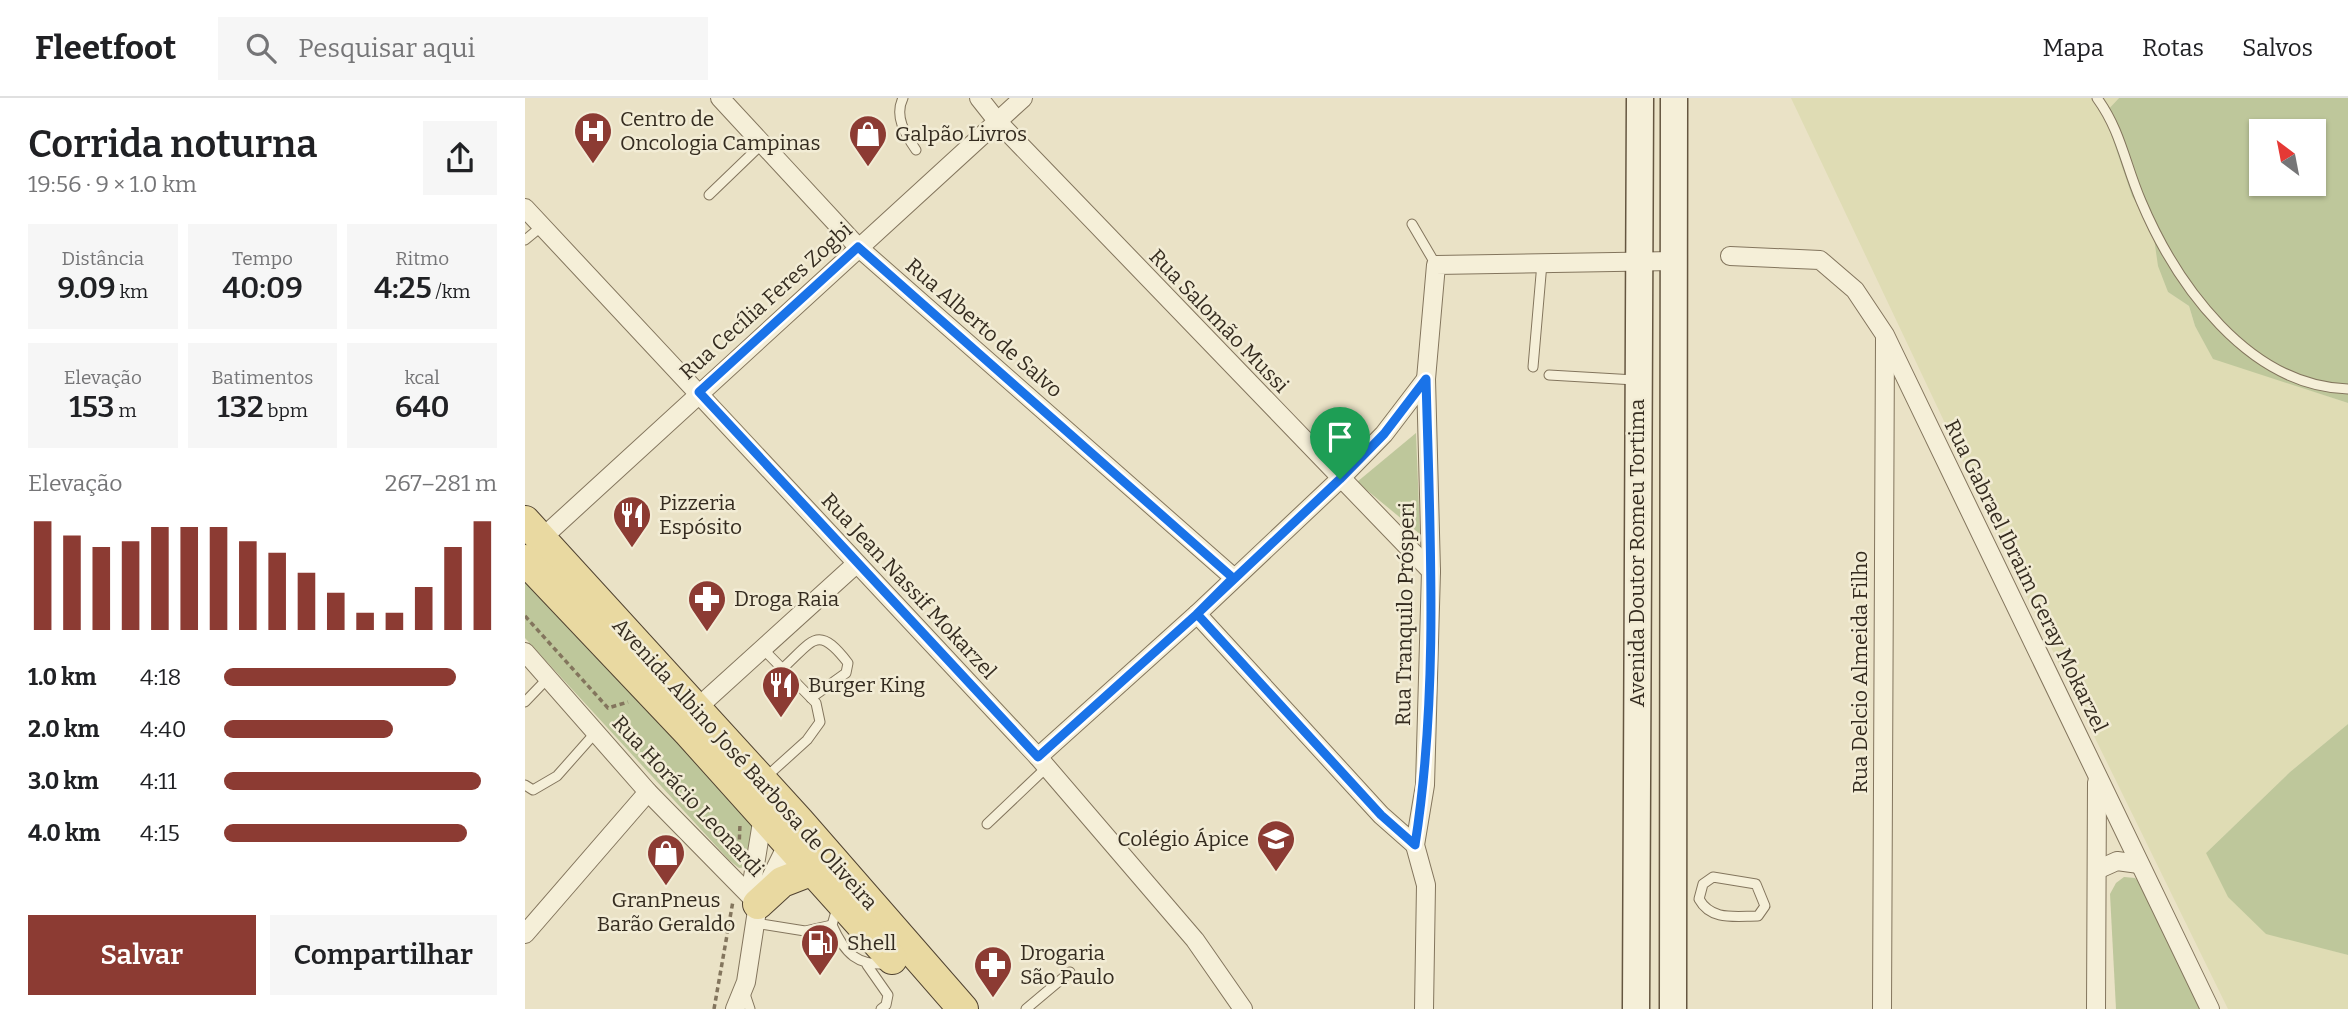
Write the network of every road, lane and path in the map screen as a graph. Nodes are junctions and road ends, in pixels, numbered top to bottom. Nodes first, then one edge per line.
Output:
1 (720, 98) edge
2 (903, 98) edge
3 (979, 98) edge
4 (1024, 98) edge
5 (1640, 98) edge
6 (1674, 98) edge
7 (2097, 98) edge
8 (998, 122) junction
9 (762, 144) junction
10 (916, 150) dead end
11 (709, 195) dead end
12 (525, 208) edge
13 (1412, 224) dead end
14 (542, 226) junction
15 (525, 240) edge
16 (858, 247) junction
17 (1730, 256) dead end
18 (1674, 261) junction
19 (1637, 262) junction
20 (1542, 263) junction
21 (1436, 265) junction
22 (1885, 335) junction
23 (1533, 367) dead end
24 (1549, 375) dead end
25 (1426, 379) junction
26 (1637, 380) junction
27 (2348, 389) edge
28 (699, 392) junction
29 (1340, 479) junction
30 (530, 540) edge
31 (856, 564) junction
32 (1431, 571) junction
33 (1233, 578) junction
34 (1197, 614) junction
35 (763, 649) junction
36 (525, 652) edge
37 (782, 669) junction
38 (548, 678) junction
39 (811, 698) junction
40 (525, 702) edge
41 (697, 709) junction
42 (596, 732) junction
43 (1043, 762) junction
44 (2097, 776) junction
45 (762, 781) junction
46 (525, 785) edge
47 (647, 792) junction
48 (763, 816) junction
49 (987, 824) dead end
50 (793, 832) junction
51 (1415, 845) junction
52 (2140, 864) junction
53 (813, 870) junction
54 (2097, 870) junction
55 (1687, 900) junction
56 (836, 912) junction
57 (757, 914) junction
58 (525, 934) edge
59 (882, 964) junction
60 (1070, 972) dead end
61 (744, 990) junction
62 (734, 1009) edge
63 (750, 1009) edge
64 (881, 1009) edge
65 (938, 1009) edge
66 (963, 1009) edge
67 (1025, 1009) edge
68 (1243, 1009) edge
69 (1425, 1009) edge
70 (1636, 1009) edge
71 (1674, 1009) edge
72 (1882, 1009) edge
73 (2096, 1009) edge
74 (2210, 1009) edge

1 - 9 street, Rua Alberto de Salvo
2 - 10 lane
3 - 8 street, Rua Salomão Mussi
4 - 8 street, Rua Cecília Feres Zogbi
5 - 19 main road, Avenida Doutor Romeu Tortima
6 - 18 main road, Avenida Doutor Romeu Tortima
7 - 27 lane
8 - 16 street, Rua Cecília Feres Zogbi
8 - 29 street, Rua Salomão Mussi
9 - 11 lane
9 - 16 street, Rua Alberto de Salvo
12 - 14 street, Rua Jean Nassif Mokarzel
13 - 21 lane
14 - 15 lane
14 - 28 street, Rua Jean Nassif Mokarzel
16 - 28 street, Rua Cecília Feres Zogbi
16 - 33 street, Rua Alberto de Salvo
17 - 22 street, Rua Gabrael Ibraim Geray Mokarzel
18 - 19 street
18 - 55 main road, Avenida Doutor Romeu Tortima
19 - 20 street
19 - 26 main road, Avenida Doutor Romeu Tortima
20 - 21 street
20 - 23 lane
21 - 25 street, Rua Tranquilo Prósperi
22 - 44 street, Rua Gabrael Ibraim Geray Mokarzel
22 - 72 street, Rua Delcio Almeida Filho
24 - 26 lane
25 - 29 street
25 - 32 street, Rua Tranquilo Prósperi
26 - 70 main road, Avenida Doutor Romeu Tortima
28 - 30 street, Rua Cecília Feres Zogbi
28 - 31 street, Rua Jean Nassif Mokarzel
29 - 32 street, Rua Salomão Mussi
29 - 33 street
30 - 41 main road, Avenida Albino José Barbosa de Oliveira
30 - 48 main road, Avenida Albino José Barbosa de Oliveira
31 - 35 street
31 - 43 street, Rua Jean Nassif Mokarzel
32 - 51 street, Rua Tranquilo Prósperi
33 - 34 street
34 - 43 street
34 - 51 street
35 - 37 lane
35 - 41 street
36 - 38 street, Rua Horácio Leonardi
37 - 39 lane
37 - 39 lane
38 - 40 lane
38 - 42 street, Rua Horácio Leonardi
39 - 45 lane
41 - 45 main road, Avenida Albino José Barbosa de Oliveira
42 - 46 lane
42 - 47 street, Rua Horácio Leonardi
43 - 49 lane
43 - 68 street, Rua Jean Nassif Mokarzel
44 - 52 street, Rua Gabrael Ibraim Geray Mokarzel
44 - 54 street
45 - 50 main road, Avenida Albino José Barbosa de Oliveira
47 - 57 street, Rua Horácio Leonardi
47 - 58 street
48 - 50 main road, Avenida Albino José Barbosa de Oliveira
48 - 57 street, Rua Horácio Leonardi
50 - 53 main road, Avenida Albino José Barbosa de Oliveira
50 - 57 street
50 - 66 main road, Avenida Albino José Barbosa de Oliveira
51 - 69 street, Rua Tranquilo Prósperi
52 - 54 street
52 - 74 street, Rua Gabrael Ibraim Geray Mokarzel
53 - 56 main road, Avenida Albino José Barbosa de Oliveira
53 - 57 main road
54 - 73 street
55 - 55 lane
55 - 71 main road, Avenida Doutor Romeu Tortima
56 - 57 lane
56 - 59 main road, Avenida Albino José Barbosa de Oliveira
57 - 61 street
59 - 64 lane
59 - 65 main road, Avenida Albino José Barbosa de Oliveira
60 - 67 lane
61 - 62 street
61 - 63 lane

